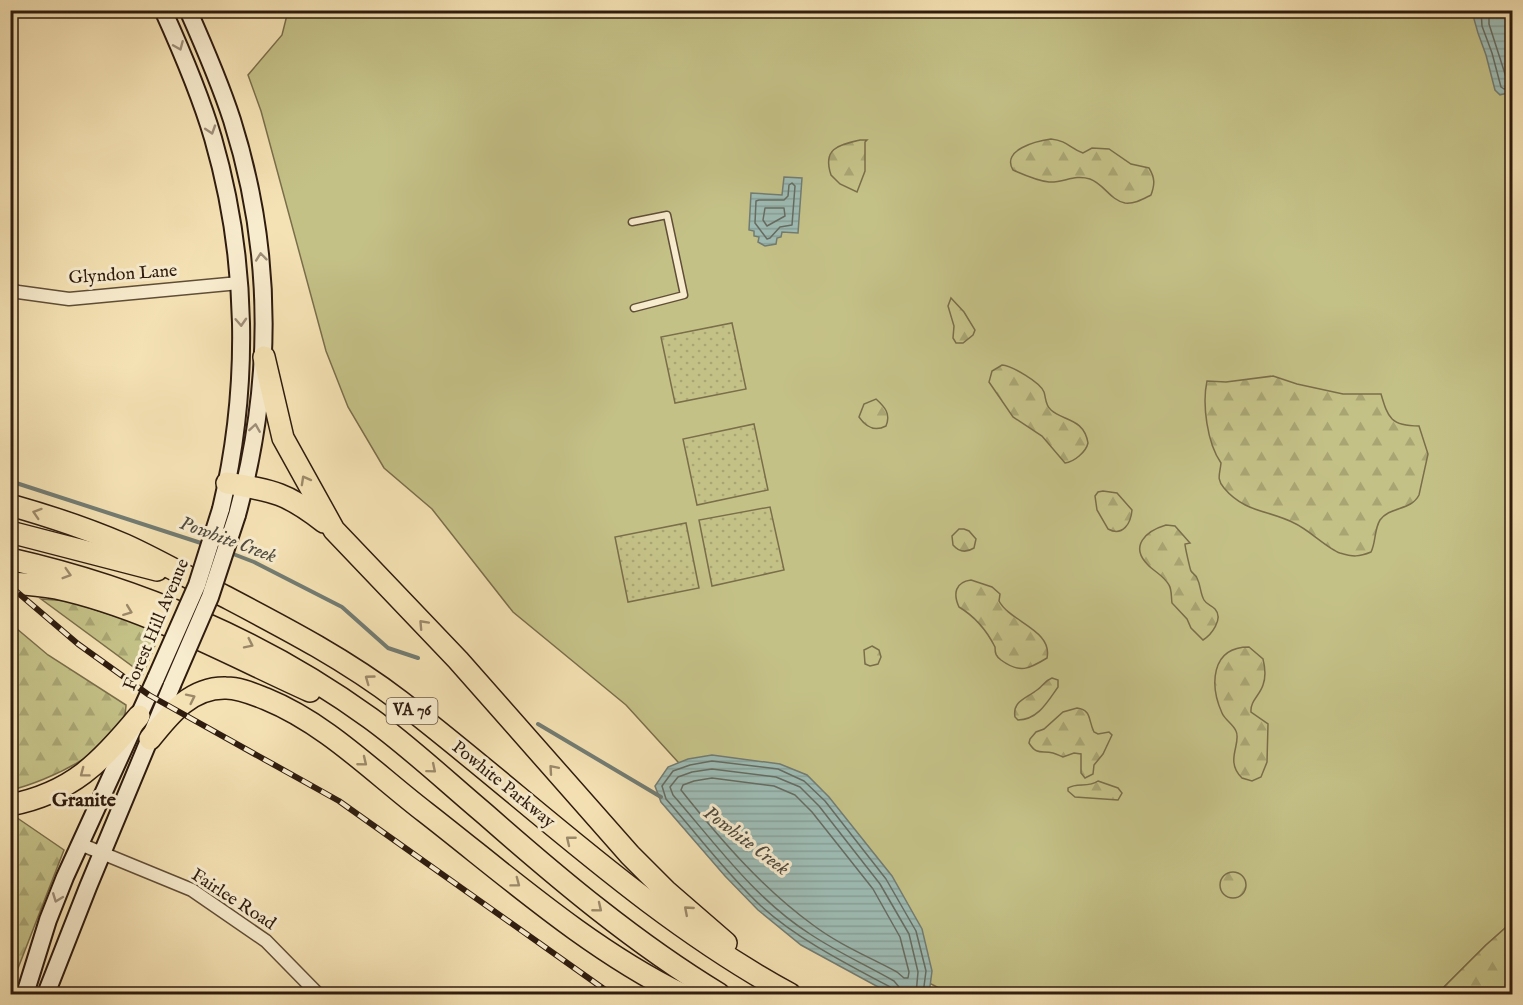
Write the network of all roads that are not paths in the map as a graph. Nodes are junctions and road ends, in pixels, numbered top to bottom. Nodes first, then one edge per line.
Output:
1 (163, 10) edge
2 (188, 10) edge
3 (213, 67) junction
4 (191, 75) junction
5 (632, 222) dead end
6 (239, 284) junction
7 (10, 289) edge
8 (634, 308) dead end
9 (264, 357) junction
10 (236, 484) junction
11 (10, 505) edge
12 (229, 512) junction
13 (334, 530) junction
14 (10, 531) edge
15 (10, 560) edge
16 (187, 577) junction
17 (10, 583) edge
18 (139, 716) junction
19 (371, 718) junction
20 (150, 739) junction
21 (10, 805) edge
22 (80, 844) junction
23 (102, 853) junction
24 (785, 992) edge
25 (25, 994) edge
26 (46, 994) edge
27 (318, 994) edge
28 (681, 994) edge
29 (718, 994) edge

1 -> 4 main road, Forest Hill Avenue
2 - 3 main road, Forest Hill Avenue
3 - 4 lane
9 -> 3 main road, Forest Hill Avenue
4 -> 6 main road, Forest Hill Avenue
5 - 8 lane
6 - 7 street, Glyndon Lane
6 -> 10 main road, Forest Hill Avenue
10 -> 9 main road, Forest Hill Avenue
13 -> 9 highway
10 - 12 main road, Forest Hill Avenue
10 - 13 highway
16 -> 11 highway, Powhite Parkway / VA 76
12 - 18 main road, Forest Hill Avenue, bridge
12 - 20 main road, Forest Hill Avenue, bridge
24 -> 13 highway
14 - 16 highway, VA 76
15 -> 19 highway, Powhite Parkway / VA 76
24 -> 16 highway, Powhite Parkway / VA 76
17 -> 19 highway
18 -> 21 highway
18 - 22 main road, Forest Hill Avenue
19 -> 29 highway, Powhite Parkway / VA 76
20 - 23 main road, Forest Hill Avenue
20 -> 28 highway
22 - 23 street, Fairlee Road
22 -> 25 main road, Forest Hill Avenue
23 - 26 main road, Forest Hill Avenue
23 - 27 street, Fairlee Road

